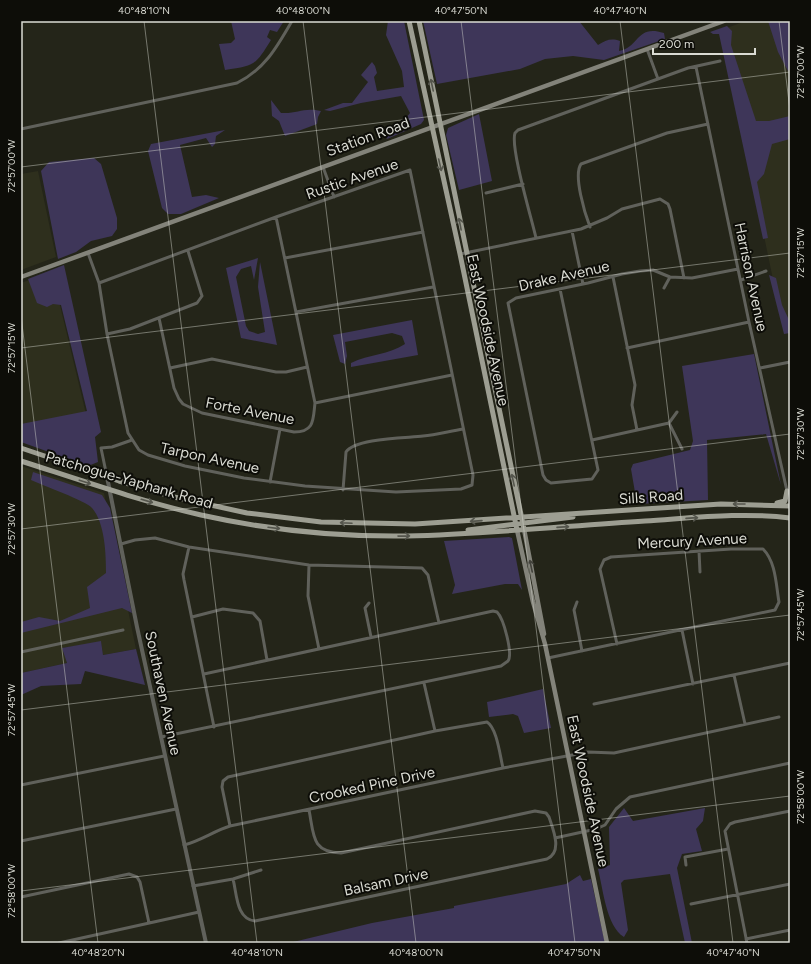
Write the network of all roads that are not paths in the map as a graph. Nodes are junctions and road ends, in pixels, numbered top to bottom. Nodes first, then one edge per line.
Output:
1 (292, 21) edge
2 (409, 21) edge
3 (419, 21) edge
4 (724, 21) edge
5 (647, 49) junction
6 (720, 61) dead end
7 (696, 67) junction
8 (658, 79) junction
9 (440, 123) junction
10 (708, 124) junction
11 (431, 126) junction
12 (21, 129) edge
13 (323, 167) junction
14 (523, 184) junction
15 (486, 193) dead end
16 (334, 197) junction
17 (276, 217) junction
18 (590, 227) junction
19 (572, 231) junction
20 (423, 232) junction
21 (536, 238) junction
22 (188, 251) junction
23 (88, 253) junction
24 (463, 254) junction
25 (285, 258) junction
26 (738, 269) junction
27 (766, 271) dead end
28 (612, 276) junction
29 (21, 277) edge
30 (670, 277) junction
31 (684, 278) junction
32 (741, 280) junction
33 (99, 283) junction
34 (583, 284) junction
35 (433, 287) junction
36 (664, 288) dead end
37 (560, 289) junction
38 (296, 312) junction
39 (159, 318) junction
40 (749, 322) junction
41 (107, 334) junction
42 (627, 348) junction
43 (790, 362) edge
44 (307, 367) junction
45 (170, 368) junction
46 (760, 368) junction
47 (452, 375) junction
48 (315, 403) junction
49 (677, 412) dead end
50 (669, 423) junction
51 (280, 429) junction
52 (463, 429) junction
53 (637, 430) junction
54 (132, 440) junction
55 (592, 440) junction
56 (21, 448) edge
57 (682, 449) dead end
58 (21, 461) edge
59 (473, 475) joint
60 (107, 477) junction
61 (270, 482) junction
62 (110, 490) junction
63 (343, 490) junction
64 (787, 491) junction
65 (790, 499) edge
66 (758, 504) junction
67 (790, 506) edge
68 (767, 516) junction
69 (790, 518) edge
70 (522, 521) junction
71 (790, 521) edge
72 (516, 524) junction
73 (524, 529) junction
74 (122, 544) junction
75 (189, 547) junction
76 (699, 551) junction
77 (309, 565) junction
78 (700, 572) dead end
79 (577, 602) dead end
80 (369, 603) dead end
81 (192, 617) junction
82 (439, 623) junction
83 (123, 630) dead end
84 (682, 630) junction
85 (371, 637) junction
86 (544, 644) junction
87 (617, 644) junction
88 (319, 649) junction
89 (582, 651) junction
90 (21, 652) edge
91 (548, 658) junction
92 (267, 660) junction
93 (790, 663) edge
94 (204, 674) junction
95 (734, 675) junction
96 (424, 682) junction
97 (693, 684) junction
98 (594, 704) dead end
99 (779, 717) dead end
100 (744, 724) junction
101 (214, 727) junction
102 (435, 731) junction
103 (161, 736) junction
104 (164, 756) junction
105 (568, 757) junction
106 (790, 763) edge
107 (503, 768) junction
108 (21, 784) edge
109 (176, 809) junction
110 (308, 810) junction
111 (790, 811) edge
112 (230, 826) junction
113 (584, 832) junction
114 (555, 838) junction
115 (21, 841) edge
116 (184, 845) junction
117 (728, 849) junction
118 (686, 865) dead end
119 (261, 870) dead end
120 (233, 879) junction
121 (790, 884) edge
122 (194, 886) junction
123 (737, 895) junction
124 (21, 897) edge
125 (691, 904) dead end
126 (199, 912) junction
127 (149, 923) junction
128 (790, 930) edge
129 (747, 941) edge
130 (59, 943) edge
131 (206, 943) edge
132 (607, 943) edge

1 - 12 street
2 - 11 main road, East Woodside Avenue
9 -> 3 main road, East Woodside Avenue
4 - 5 main road, Station Road
5 - 8 street
5 - 9 main road, Station Road
6 - 7 street
7 - 8 street
7 - 10 street, Harrison Avenue
8 - 14 street
9 - 11 main road, Station Road
24 -> 9 main road, East Woodside Avenue
10 - 18 street
10 - 26 street, Harrison Avenue
11 - 13 main road, Station Road
11 -> 24 main road, East Woodside Avenue
13 - 16 street
13 - 23 main road, Station Road
14 - 15 street
14 - 21 street
16 - 17 street, Rustic Avenue
16 - 20 street, Rustic Avenue
17 - 22 street, Rustic Avenue
17 - 25 street, Forte Avenue
18 - 19 street
18 - 31 street
19 - 21 street
19 - 34 street
20 - 25 street
20 - 35 street, Rustic Avenue
21 - 24 street
22 - 33 street, Rustic Avenue
22 - 39 street
23 - 29 main road, Station Road
23 - 33 street, Tarpon Avenue
70 -> 24 main road, East Woodside Avenue
24 - 72 main road, East Woodside Avenue
25 - 38 street, Forte Avenue
26 - 31 street, Drake Avenue
26 - 32 street, Harrison Avenue
27 - 32 street
28 - 30 street, Drake Avenue
28 - 34 street, Drake Avenue
28 - 42 street
30 - 31 street, Drake Avenue
30 - 36 street
32 - 40 street, Harrison Avenue
33 - 41 street, Tarpon Avenue
34 - 37 street, Drake Avenue
35 - 38 street
35 - 47 street, Rustic Avenue
37 - 55 street
37 - 55 street, Drake Avenue
38 - 44 street, Forte Avenue
39 - 41 street
39 - 45 street, Forte Avenue
40 - 42 street
40 - 46 street, Harrison Avenue
41 - 54 street, Tarpon Avenue
42 - 53 street
43 - 46 street
44 - 45 street
44 - 48 street, Forte Avenue
45 - 51 street, Forte Avenue
46 - 64 street, Harrison Avenue
47 - 48 street
47 - 52 street, Rustic Avenue
48 - 51 street, Forte Avenue
49 - 50 street
50 - 53 street
50 - 57 street
51 - 61 street
52 - 59 street, Rustic Avenue
52 - 63 street
53 - 55 street
54 - 60 street, Southaven Avenue
54 - 61 street, Tarpon Avenue
56 - 60 main road, Patchogue-Yaphank Road
58 -> 62 main road, Patchogue-Yaphank Road
59 - 63 street, Tarpon Avenue
60 - 62 street, Southaven Avenue
72 -> 60 main road, Patchogue-Yaphank Road
61 - 63 street, Tarpon Avenue
62 -> 72 main road, Patchogue-Yaphank Road
62 - 74 street, Southaven Avenue
64 - 65 main road
64 - 66 main road
66 - 67 main road, Sills Road
66 -> 70 main road, Sills Road
68 - 69 main road, Sills Road
68 - 71 main road
73 -> 68 main road, Sills Road
70 - 72 main road, Sills Road
70 - 73 main road, East Woodside Avenue
72 - 73 main road, Sills Road
72 - 86 main road, East Woodside Avenue
86 -> 73 main road, East Woodside Avenue
74 - 75 street
74 - 103 street, Southaven Avenue
75 - 77 street
75 - 81 street
76 - 78 street
76 - 84 street, Mercury Avenue
76 - 87 street, Mercury Avenue
77 - 82 street
77 - 88 street
79 - 89 street
80 - 85 street
81 - 92 street
81 - 94 street
82 - 85 street
82 - 96 street
83 - 90 street
84 - 87 street, Mercury Avenue
84 - 97 street
85 - 88 street
86 - 91 main road, East Woodside Avenue
87 - 89 street, Mercury Avenue
88 - 92 street
89 - 91 street, Mercury Avenue
91 - 105 main road, East Woodside Avenue
92 - 94 street
93 - 95 street
94 - 101 street
95 - 97 street
95 - 100 street
96 - 101 street
96 - 102 street
97 - 98 street
99 - 100 street, Crooked Pine Drive
100 - 105 street, Crooked Pine Drive
101 - 103 street
102 - 107 street
102 - 112 street
103 - 104 street, Southaven Avenue
104 - 108 street
104 - 109 street, Southaven Avenue
105 - 107 street, Crooked Pine Drive
105 - 113 main road, East Woodside Avenue
106 - 113 street
107 - 110 street, Crooked Pine Drive
109 - 115 street
109 - 116 street, Southaven Avenue
110 - 112 street, Crooked Pine Drive
110 - 114 street
111 - 117 street
112 - 116 street, Crooked Pine Drive
113 - 114 street
113 - 132 main road, East Woodside Avenue
114 - 120 street, Balsam Drive
116 - 122 street, Southaven Avenue
117 - 118 street
117 - 123 street
119 - 120 street
120 - 122 street
121 - 123 street
122 - 126 street, Southaven Avenue
123 - 125 street
123 - 129 street
124 - 127 street
126 - 127 street
126 - 131 street, Southaven Avenue
127 - 130 street
128 - 129 street

